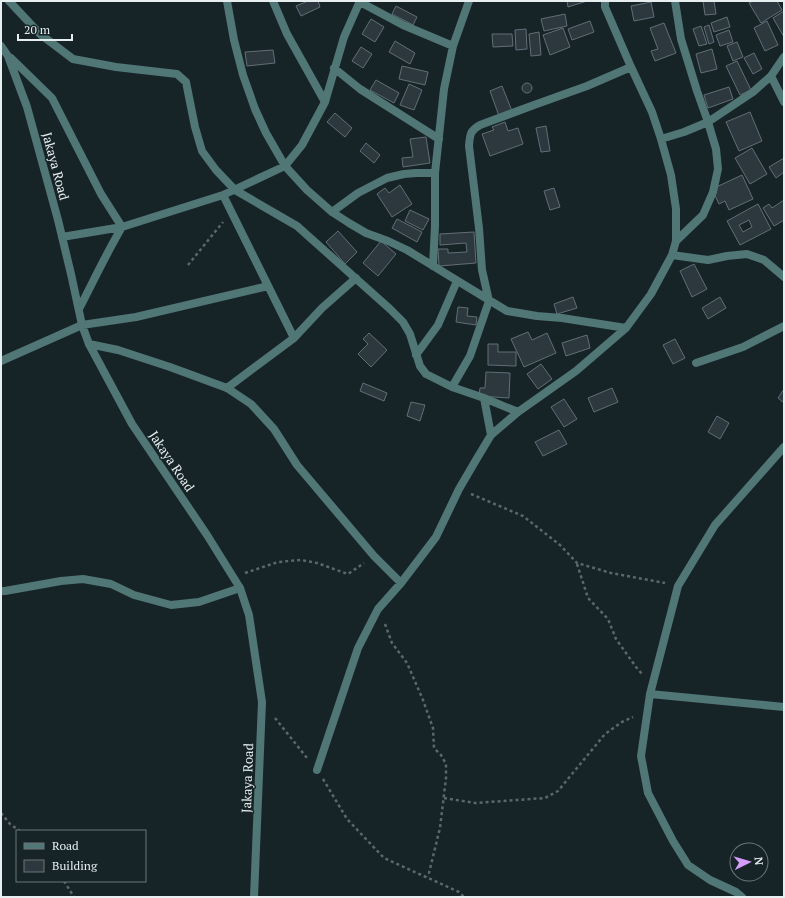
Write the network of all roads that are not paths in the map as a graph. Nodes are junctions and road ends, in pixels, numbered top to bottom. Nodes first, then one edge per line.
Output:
1 (9, 1) edge
2 (228, 1) edge
3 (273, 1) edge
4 (360, 1) edge
5 (469, 1) edge
6 (605, 1) edge
7 (675, 1) edge
8 (1, 46) edge
9 (453, 46) junction
10 (8, 56) junction
11 (784, 57) edge
12 (631, 67) junction
13 (334, 68) junction
14 (771, 76) junction
15 (325, 102) junction
16 (784, 102) edge
17 (708, 122) junction
18 (439, 139) junction
19 (661, 140) junction
20 (286, 166) junction
21 (435, 173) junction
22 (235, 190) junction
23 (223, 195) junction
24 (332, 212) junction
25 (122, 227) junction
26 (62, 237) junction
27 (676, 240) junction
28 (672, 255) junction
29 (433, 266) junction
30 (784, 277) edge
31 (356, 278) junction
32 (457, 281) junction
33 (268, 286) junction
34 (489, 301) junction
35 (79, 309) junction
36 (82, 325) junction
37 (784, 326) edge
38 (626, 328) junction
39 (294, 338) junction
40 (89, 344) junction
41 (416, 355) junction
42 (1, 361) edge
43 (696, 362) dead end
44 (452, 387) junction
45 (227, 388) junction
46 (484, 398) junction
47 (518, 412) junction
48 (491, 435) junction
49 (784, 447) edge
50 (401, 583) junction
51 (240, 588) junction
52 (1, 591) edge
53 (650, 694) junction
54 (784, 707) edge
55 (317, 770) road end
56 (254, 897) edge
57 (742, 897) edge

1 - 22 street
2 - 20 street
3 - 15 street
4 - 9 street
4 - 13 street
5 - 9 street
6 - 12 street
7 - 17 street
8 - 10 street, Jakaya Road
9 - 18 street
10 - 25 street
10 - 26 street, Jakaya Road
11 - 14 street
12 - 19 street
12 - 34 street
13 - 15 street
13 - 18 street
14 - 16 street
14 - 17 street
15 - 20 street
17 - 19 street
17 - 27 street
18 - 21 street
19 - 27 street
20 - 22 street
20 - 24 street
21 - 24 street
21 - 29 street
22 - 23 street
22 - 31 street
23 - 25 street
23 - 33 street
24 - 29 street
25 - 26 street
25 - 35 street
26 - 35 street, Jakaya Road
27 - 28 street
28 - 30 street
28 - 38 street
29 - 32 street
31 - 39 street
31 - 41 street
32 - 34 street
32 - 41 street
33 - 36 street
33 - 39 street
34 - 38 street
34 - 44 street
35 - 36 street, Jakaya Road
36 - 40 street, Jakaya Road
36 - 42 street
37 - 43 street
38 - 47 street
39 - 45 street
40 - 45 street
40 - 51 street, Jakaya Road
41 - 44 street
44 - 46 street
45 - 50 street
46 - 47 street
46 - 48 street
47 - 48 street
48 - 50 street
49 - 53 street
50 - 55 street
51 - 52 street
51 - 56 street, Jakaya Road
53 - 54 street
53 - 57 street

